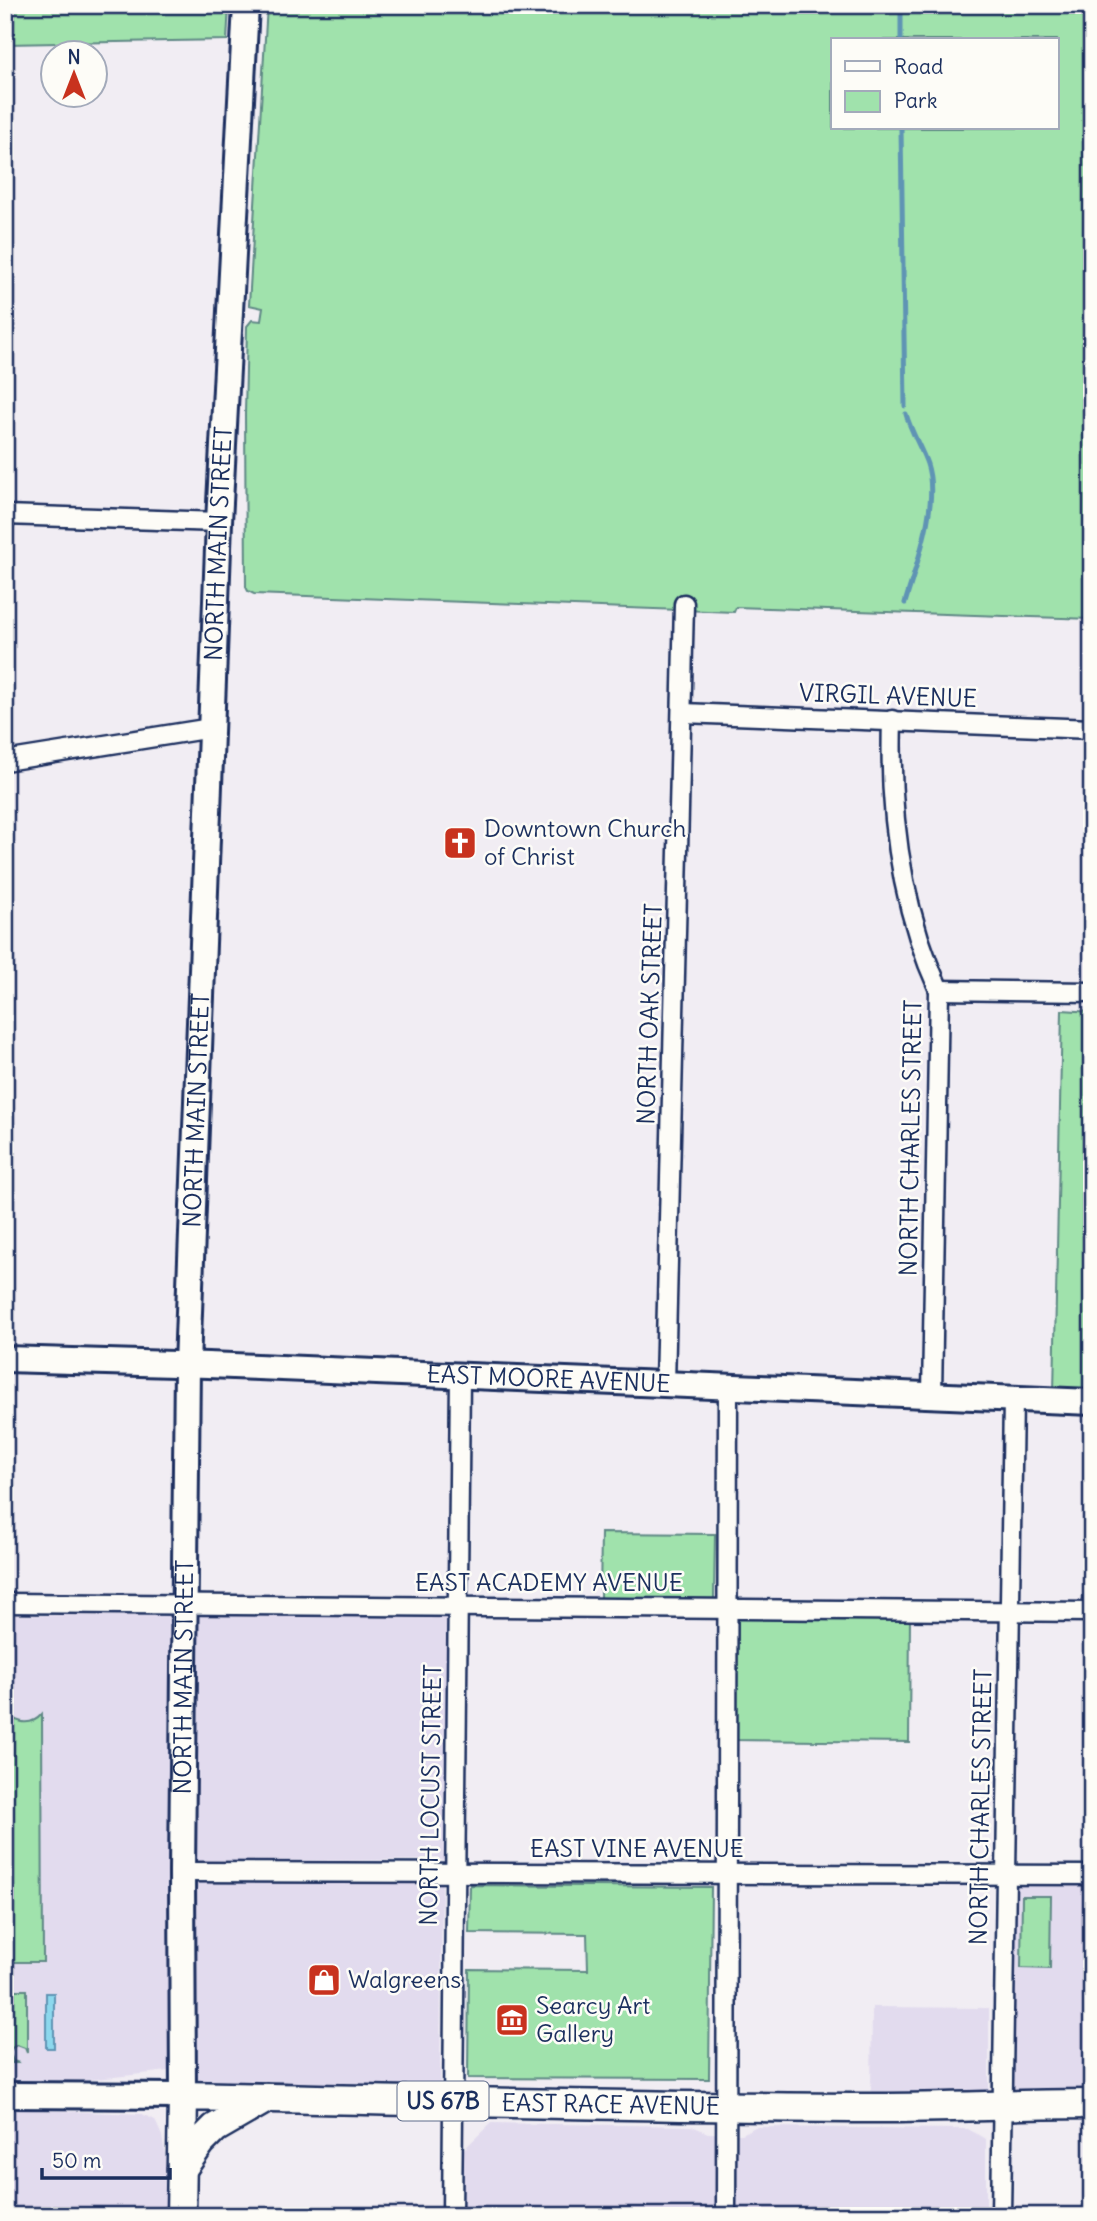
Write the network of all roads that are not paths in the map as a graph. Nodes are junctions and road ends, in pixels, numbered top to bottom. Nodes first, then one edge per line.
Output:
1 (246, 5) edge
2 (5, 515) edge
3 (219, 522) junction
4 (684, 604) dead end
5 (683, 713) junction
6 (892, 720) junction
7 (211, 729) junction
8 (1092, 729) edge
9 (5, 761) edge
10 (939, 990) junction
11 (1092, 992) edge
12 (5, 1359) edge
13 (187, 1364) junction
14 (460, 1375) junction
15 (665, 1384) junction
16 (728, 1386) junction
17 (932, 1395) junction
18 (1013, 1398) junction
19 (1092, 1402) edge
20 (5, 1603) edge
21 (186, 1604) junction
22 (457, 1606) junction
23 (727, 1609) junction
24 (1009, 1611) junction
25 (1092, 1612) edge
26 (182, 1871) junction
27 (455, 1873) junction
28 (726, 1874) junction
29 (1004, 1875) junction
30 (1092, 1875) edge
31 (5, 2095) edge
32 (183, 2096) junction
33 (269, 2097) junction
34 (453, 2101) junction
35 (1002, 2104) junction
36 (1092, 2104) edge
37 (726, 2106) junction
38 (182, 2169) junction
39 (181, 2216) edge
40 (452, 2216) edge
41 (726, 2216) edge
42 (1001, 2216) edge

1 - 3 street, NORTH MAIN STREET
2 - 3 street
3 - 7 street, NORTH MAIN STREET
4 - 5 street, NORTH OAK STREET
5 - 6 street, VIRGIL AVENUE
5 - 15 street, NORTH OAK STREET
6 - 8 street, VIRGIL AVENUE
6 - 10 street, NORTH CHARLES STREET
7 - 9 street
7 - 13 street, NORTH MAIN STREET
10 - 11 street
10 - 17 street, NORTH CHARLES STREET
12 - 13 street, EAST MOORE AVENUE
13 - 14 street, EAST MOORE AVENUE
13 - 21 street, NORTH MAIN STREET
14 - 15 street, EAST MOORE AVENUE
14 - 22 street, NORTH LOCUST STREET
15 - 16 street, EAST MOORE AVENUE
16 - 17 street, EAST MOORE AVENUE
16 - 23 street
17 - 18 street, EAST MOORE AVENUE
18 - 19 street, EAST MOORE AVENUE
18 - 24 street, NORTH CHARLES STREET
20 - 21 street, EAST ACADEMY AVENUE
21 - 22 street, EAST ACADEMY AVENUE
21 - 26 street, NORTH MAIN STREET
22 - 23 street, EAST ACADEMY AVENUE
22 - 27 street, NORTH LOCUST STREET
23 - 24 street, EAST ACADEMY AVENUE
23 - 28 street
24 - 25 street, EAST ACADEMY AVENUE
24 - 29 street, NORTH CHARLES STREET
26 - 27 street, EAST VINE AVENUE
26 - 32 street, NORTH MAIN STREET
27 - 28 street, EAST VINE AVENUE
27 - 34 street, NORTH LOCUST STREET
28 - 29 street, EAST VINE AVENUE
28 - 37 street
29 - 30 street, EAST VINE AVENUE
29 - 35 street, NORTH CHARLES STREET
31 - 32 street, EAST RACE AVENUE
32 - 33 main road, EAST RACE AVENUE / US 67B
32 - 38 main road, NORTH MAIN STREET
33 - 34 main road, EAST RACE AVENUE / US 67B
33 - 38 main road
34 - 37 main road, EAST RACE AVENUE / US 67B
34 - 40 street, NORTH LOCUST STREET
35 - 36 main road, EAST RACE AVENUE / US 67B
35 - 37 main road, EAST RACE AVENUE / US 67B
35 - 42 street, NORTH CHARLES STREET
37 - 41 street
38 - 39 main road, NORTH MAIN STREET

